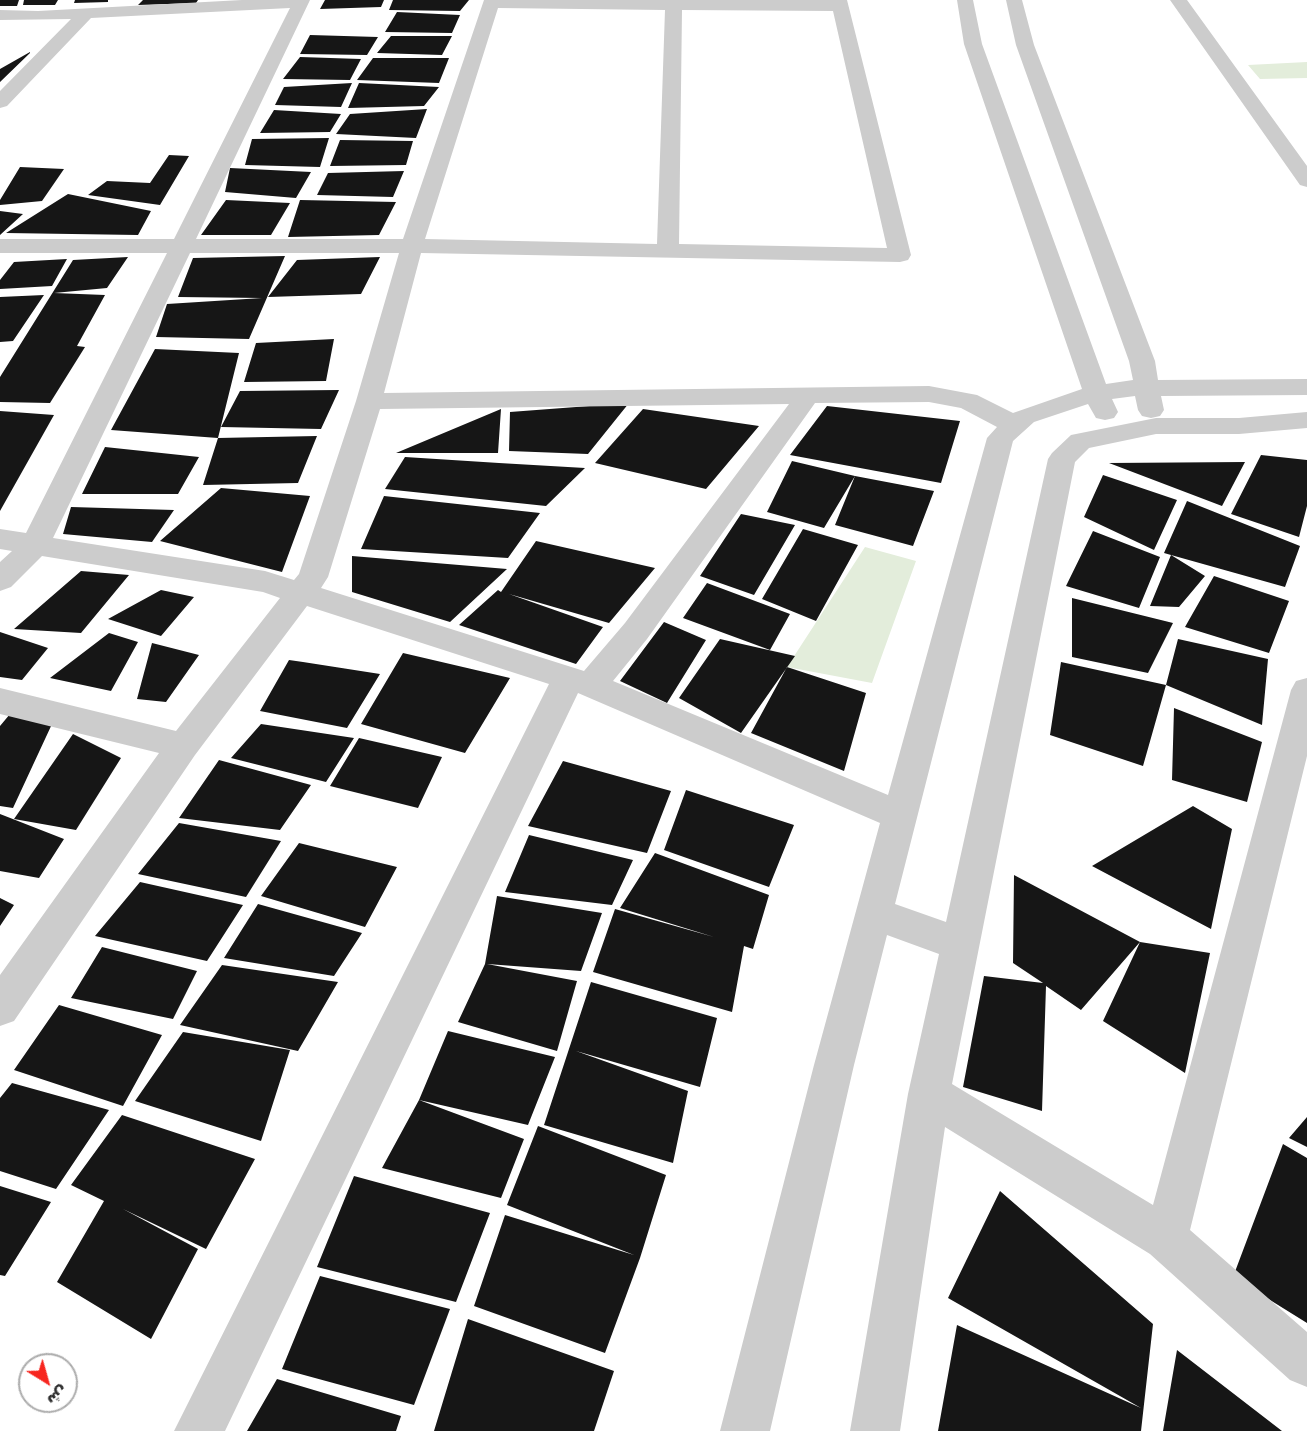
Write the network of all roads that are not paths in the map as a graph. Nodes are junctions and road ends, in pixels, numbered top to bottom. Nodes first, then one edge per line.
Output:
1 (965, 0) edge
2 (1014, 0) edge
3 (1178, 0) edge
4 (301, 1) edge
5 (492, 2) edge
6 (674, 3) edge
7 (839, 3) edge
8 (86, 14) junction
9 (0, 15) edge
10 (0, 102) edge
11 (1307, 181) edge
12 (182, 244) junction
13 (412, 246) junction
14 (1, 247) edge
15 (668, 251) junction
16 (1307, 387) edge
17 (1148, 388) junction
18 (1096, 393) junction
19 (809, 394) junction
20 (369, 401) junction
21 (1307, 420) edge
22 (1014, 426) junction
23 (1156, 426) junction
24 (1116, 433) junction
25 (0, 539) edge
26 (34, 545) junction
27 (0, 580) edge
28 (300, 594) junction
29 (580, 681) junction
30 (1307, 690) edge
31 (0, 701) edge
32 (183, 746) junction
33 (901, 816) junction
34 (875, 914) junction
35 (960, 944) junction
36 (0, 1008) edge
37 (929, 1094) junction
38 (1166, 1238) junction
39 (1307, 1363) edge
40 (199, 1431) edge
41 (745, 1431) edge
42 (875, 1431) edge

1 - 18 street
2 - 17 street
3 - 11 street
4 - 8 street
4 - 12 street
5 - 6 street
5 - 13 street
6 - 7 street
6 - 15 street
7 - 15 street
8 - 9 street
8 - 10 street
12 - 13 street
12 - 14 street
12 - 26 street
13 - 15 street
13 - 20 street
16 - 17 street
17 - 18 street
17 - 23 street
18 - 22 street
18 - 24 street
19 - 20 street
19 - 22 street
19 - 29 street
20 - 28 street
21 - 23 street
22 - 33 street
23 - 24 street
24 - 35 street
25 - 26 street
26 - 27 street
26 - 28 street
28 - 29 street
28 - 32 street
29 - 33 street
29 - 40 street
30 - 38 street
31 - 32 street
32 - 36 street
33 - 34 street
34 - 35 street
34 - 41 street
35 - 37 street
37 - 38 street
37 - 42 street
38 - 39 street

